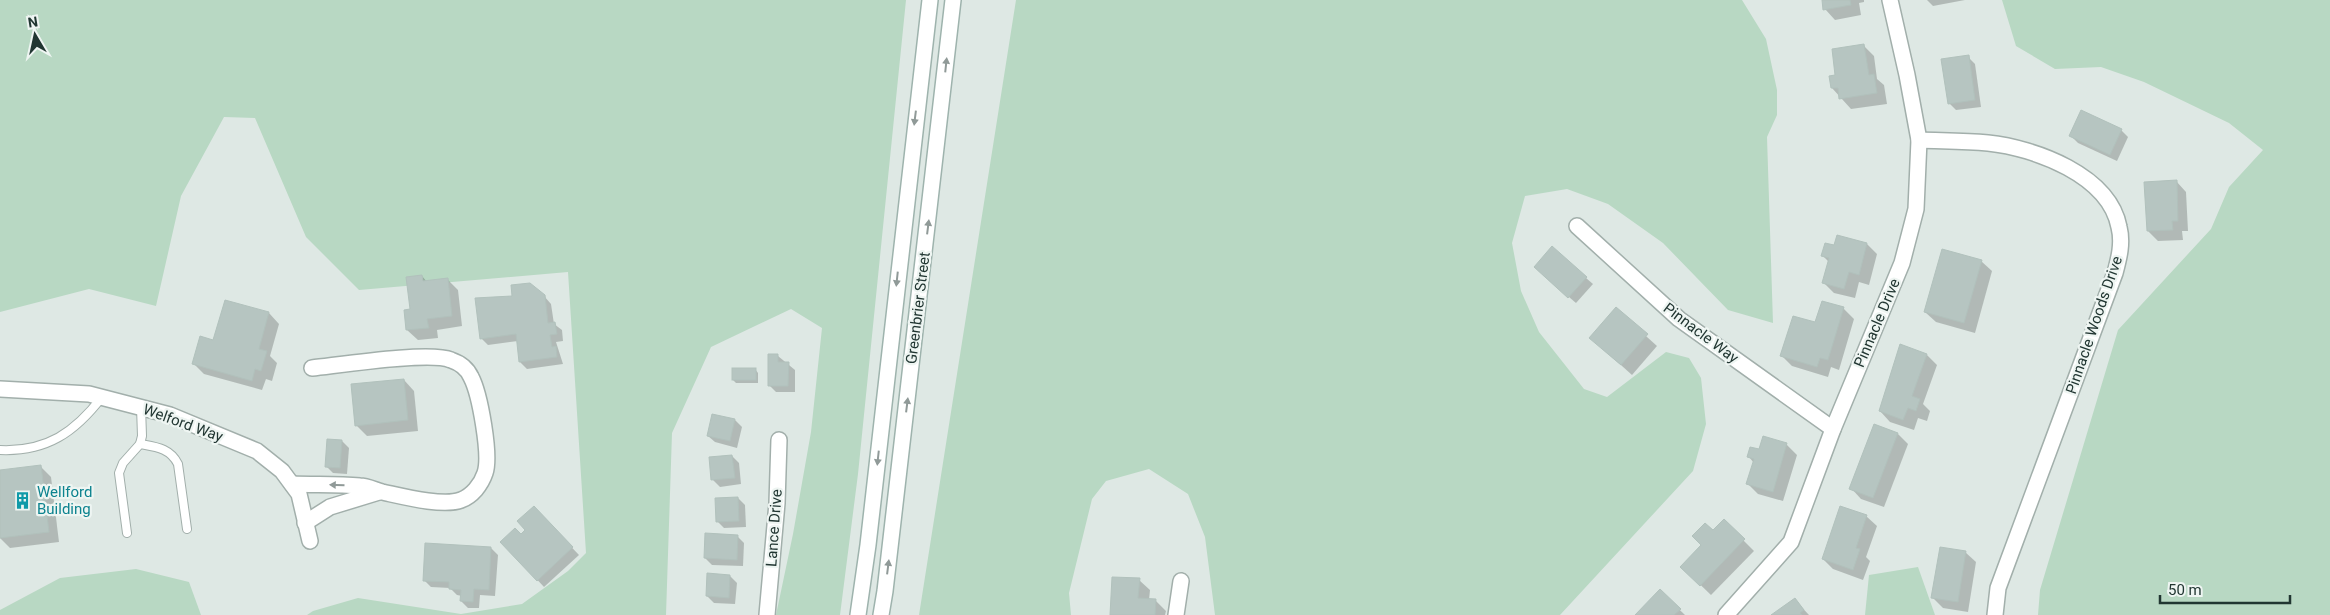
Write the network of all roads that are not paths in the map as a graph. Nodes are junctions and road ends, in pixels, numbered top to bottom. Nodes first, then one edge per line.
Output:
1 (930, 0) edge
2 (953, 0) edge
3 (1890, 0) edge
4 (1919, 140) junction
5 (1577, 226) dead end
6 (312, 368) dead end
7 (0, 389) edge
8 (102, 397) junction
9 (141, 407) junction
10 (1833, 429) junction
11 (778, 440) dead end
12 (140, 444) junction
13 (0, 450) edge
14 (292, 484) junction
15 (380, 492) junction
16 (305, 523) junction
17 (187, 529) dead end
18 (127, 532) dead end
19 (310, 540) dead end
20 (1181, 581) dead end
21 (767, 615) edge
22 (858, 615) edge
23 (881, 615) edge
24 (1176, 615) edge
25 (1726, 615) edge
26 (1995, 615) edge

1 -> 22 street, Greenbrier Street
23 -> 2 street, Greenbrier Street
3 - 4 street, Pinnacle Drive
4 - 10 street, Pinnacle Drive
4 - 26 street, Pinnacle Woods Drive
5 - 10 street, Pinnacle Way
6 - 15 street
7 - 8 street, Welford Way
8 - 9 street, Welford Way
8 - 13 lane
9 - 12 lane
9 - 14 street, Welford Way
10 - 25 street, Pinnacle Drive
11 - 21 street, Lance Drive
12 - 17 lane
12 - 18 lane
15 -> 14 street
14 - 16 street, Welford Way
15 - 16 street
16 - 19 street, Welford Way
20 - 24 street

